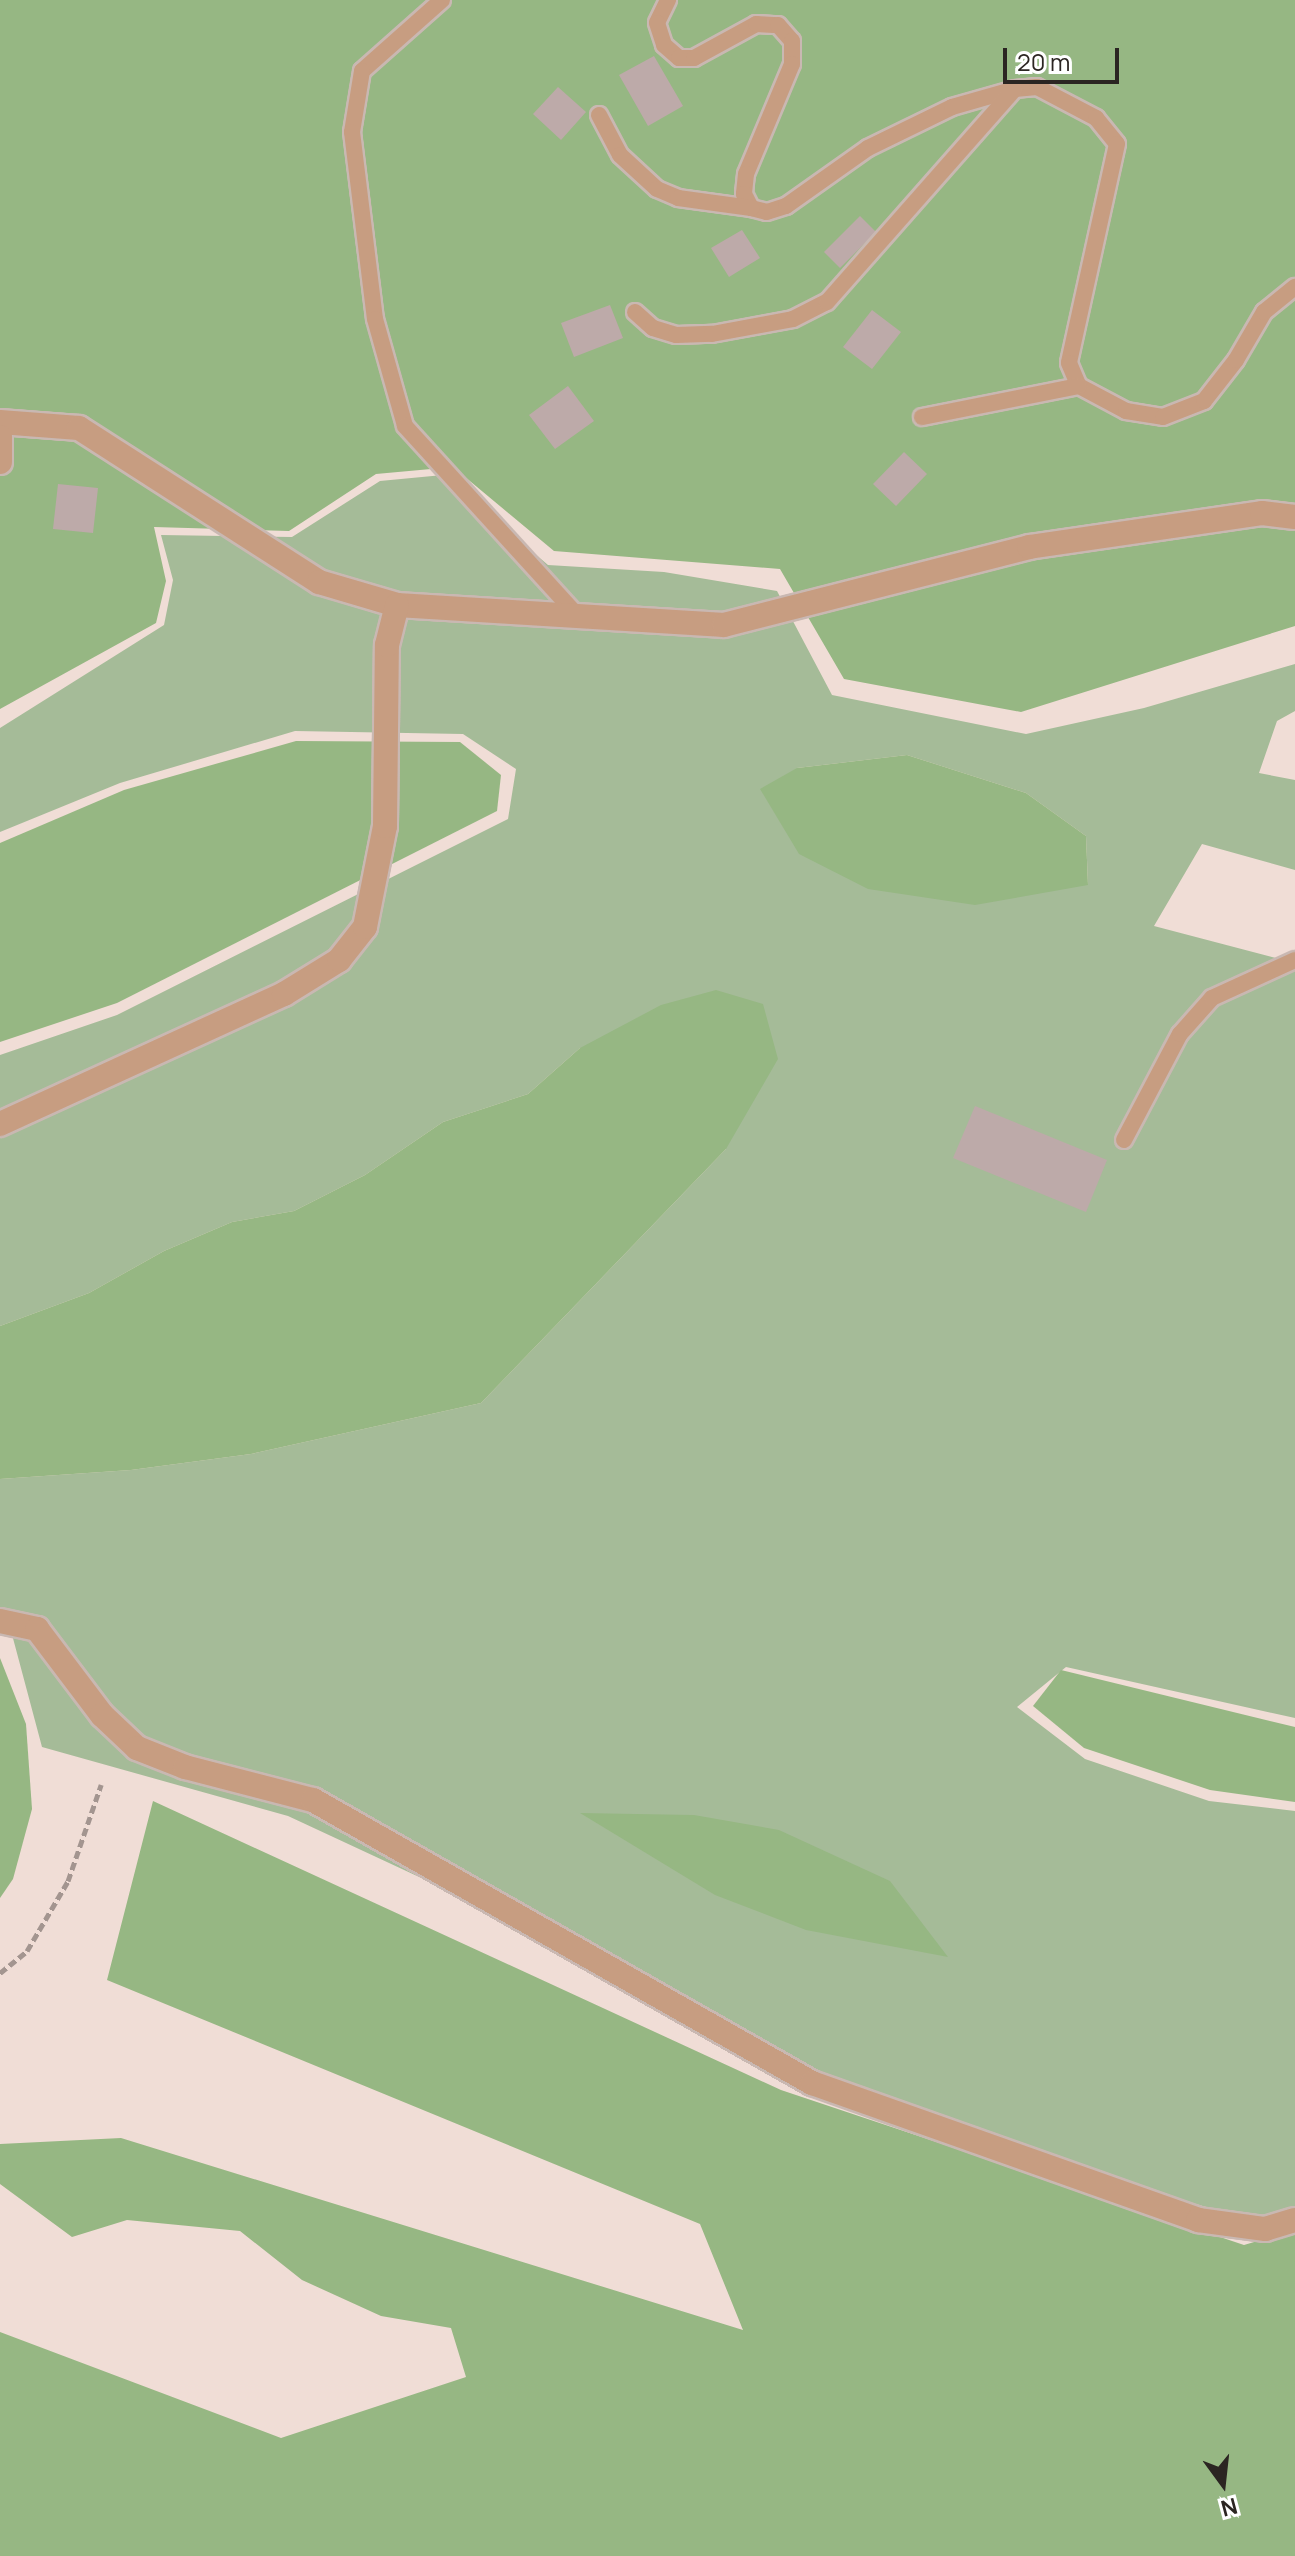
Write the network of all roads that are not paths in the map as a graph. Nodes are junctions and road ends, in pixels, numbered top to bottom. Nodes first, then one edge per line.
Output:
1 (442, 0) edge
2 (668, 0) edge
3 (1015, 89) junction
4 (599, 115) dead end
5 (751, 208) junction
6 (1295, 287) edge
7 (635, 312) dead end
8 (1079, 386) junction
9 (922, 417) dead end
10 (0, 422) edge
11 (0, 437) edge
12 (0, 462) edge
13 (1295, 517) edge
14 (397, 605) junction
15 (576, 614) junction
16 (1295, 960) edge
17 (0, 1124) edge
18 (1124, 1140) dead end
19 (0, 1621) edge
20 (1295, 2220) edge

1 - 15 lane
2 - 5 lane
3 - 5 lane
3 - 7 lane
3 - 8 lane
4 - 5 lane
6 - 8 lane
8 - 9 lane
10 - 14 street
11 - 12 street
13 - 15 street
14 - 15 street
14 - 17 street
16 - 18 lane
19 - 20 street

